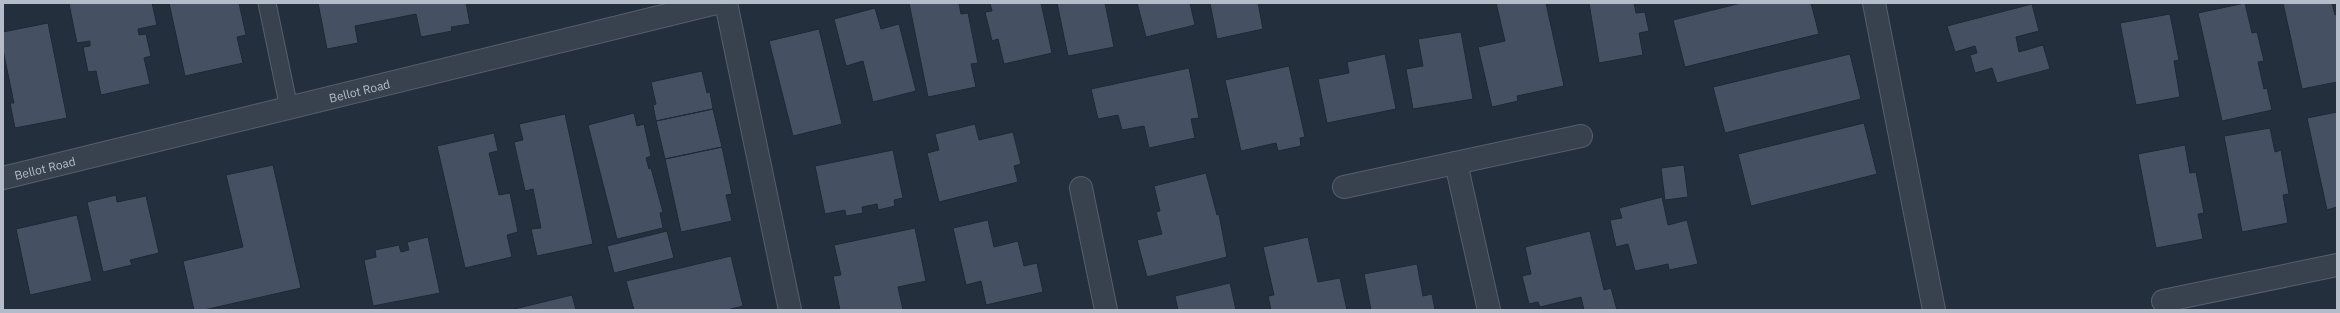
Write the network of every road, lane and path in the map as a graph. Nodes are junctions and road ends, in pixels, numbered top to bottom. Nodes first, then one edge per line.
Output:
1 (267, 3) edge
2 (716, 3) edge
3 (726, 3) edge
4 (1874, 3) edge
5 (289, 108) junction
6 (1581, 136) dead end
7 (1456, 163) junction
8 (3, 178) edge
9 (1344, 187) dead end
10 (1081, 188) dead end
11 (2337, 265) edge
12 (2164, 302) dead end
13 (790, 310) edge
14 (1106, 310) edge
15 (1490, 310) edge
16 (1934, 310) edge

1 - 5 lane
2 - 5 street, Bellot Road
3 - 13 street
4 - 16 street
5 - 8 street, Bellot Road
6 - 7 street
7 - 9 street
7 - 15 street
10 - 14 street
11 - 12 street

